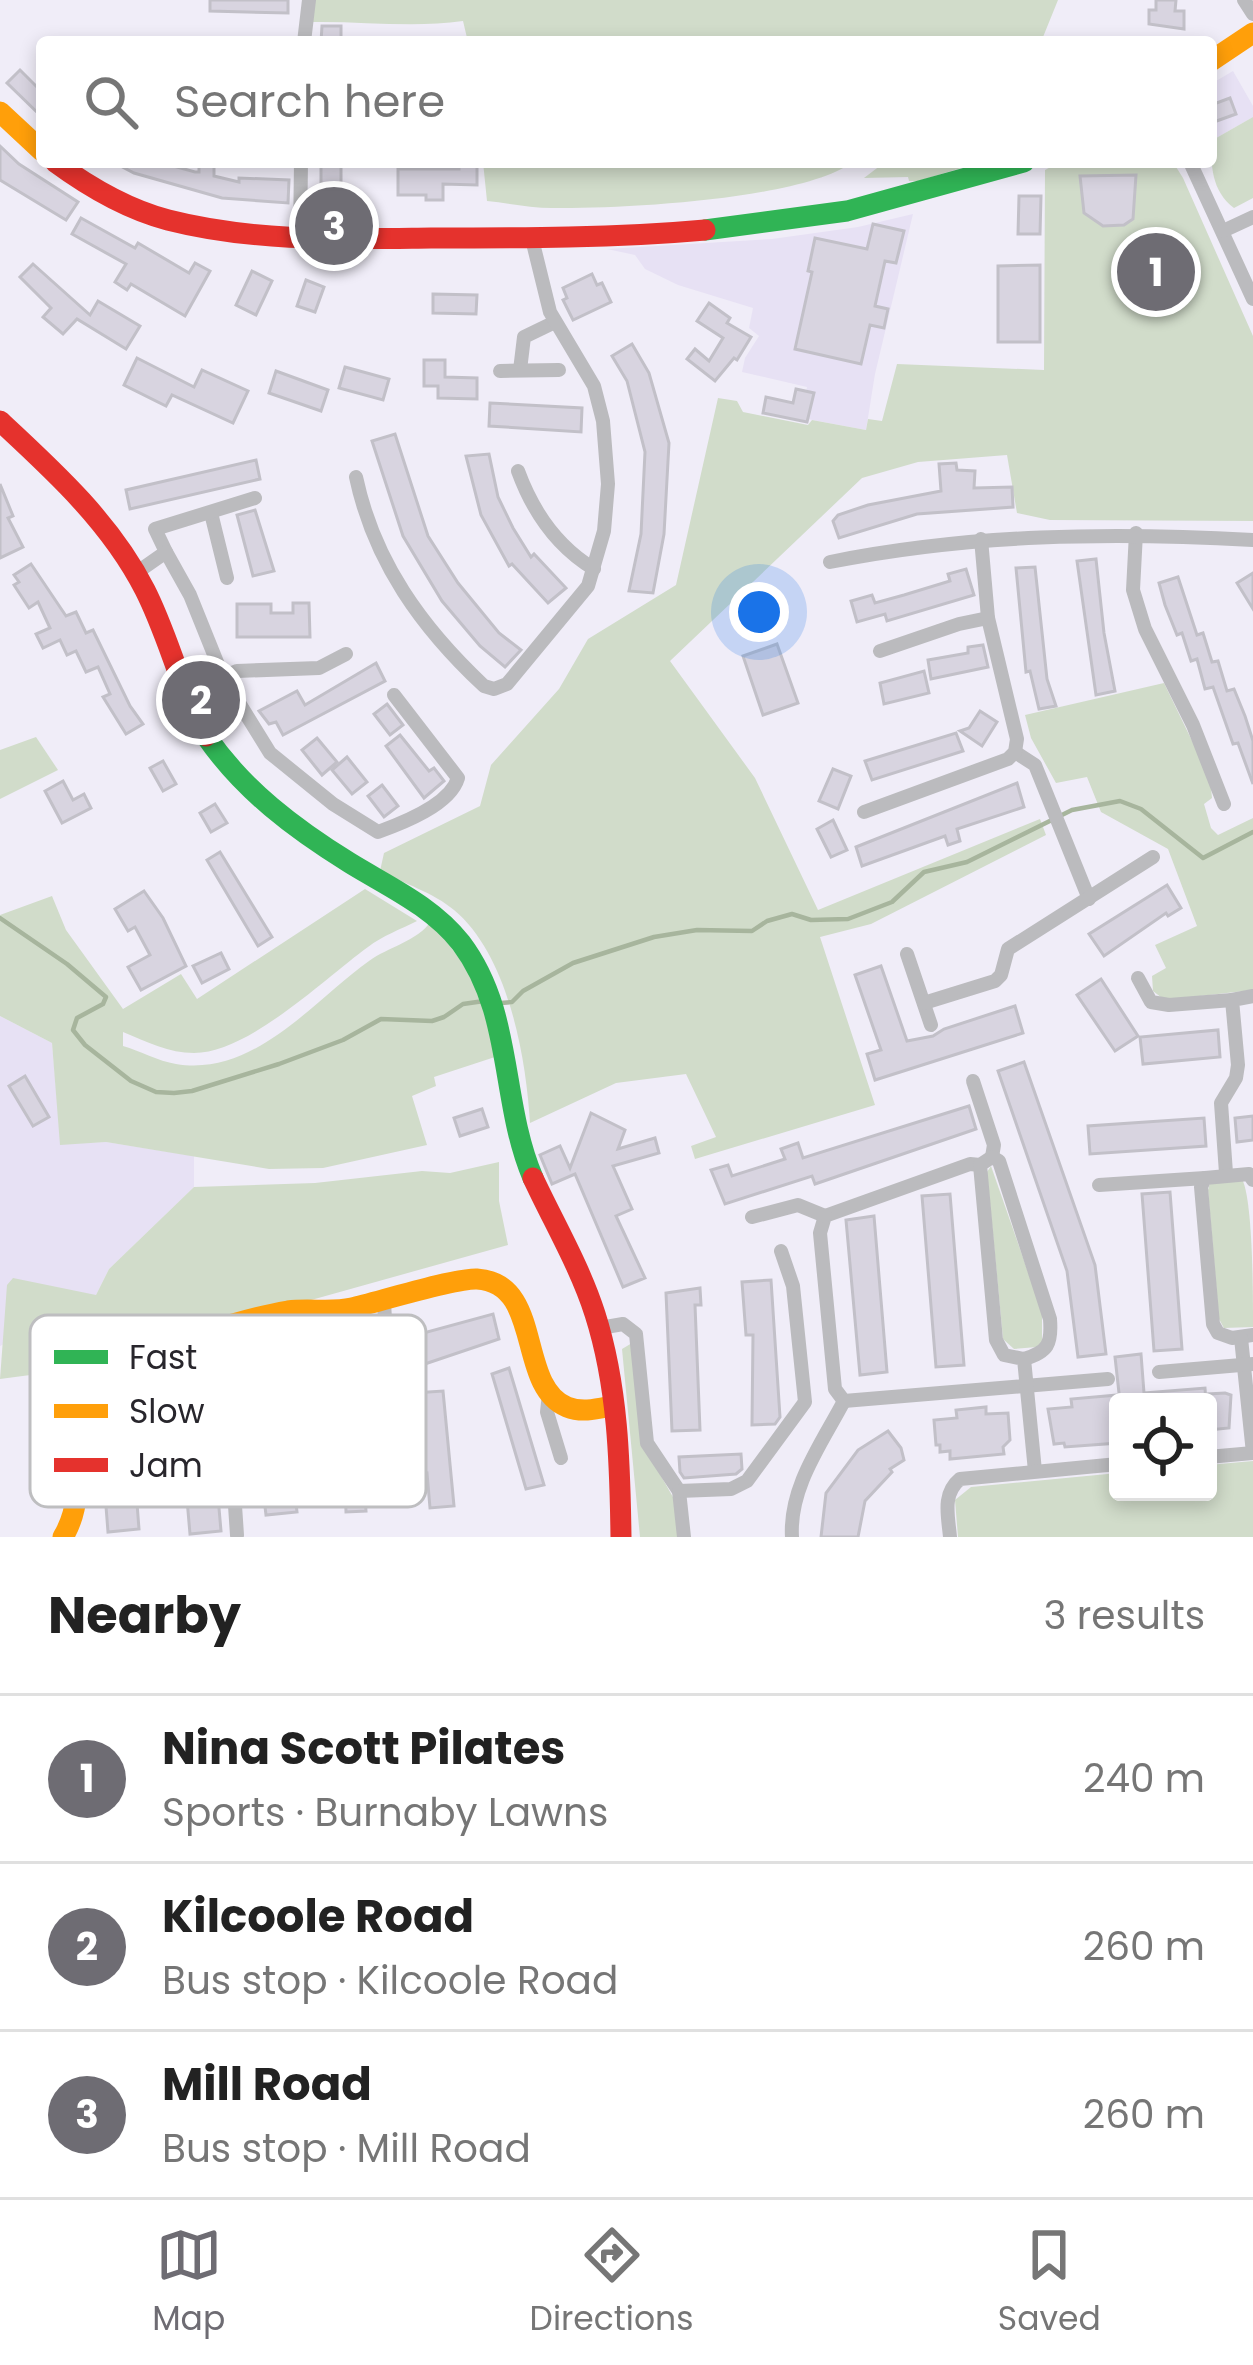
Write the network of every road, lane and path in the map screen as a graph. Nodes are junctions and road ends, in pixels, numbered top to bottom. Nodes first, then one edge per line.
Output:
1 (309, 0) edge
2 (1244, 0) edge
3 (1253, 14) edge
4 (1253, 33) edge
5 (305, 36) edge
6 (1217, 57) edge
7 (0, 112) edge
8 (36, 145) edge
9 (65, 168) edge
10 (301, 168) edge
11 (1006, 168) edge
12 (1193, 168) edge
13 (1253, 217) edge
14 (1223, 230) junction
15 (300, 237) junction
16 (532, 239) junction
17 (1253, 298) edge
18 (556, 322) junction
19 (500, 370) dead end
20 (520, 370) junction
21 (559, 370) dead end
22 (0, 421) edge
23 (518, 471) dead end
24 (356, 477) dead end
25 (255, 498) dead end
26 (211, 513) junction
27 (1136, 533) junction
28 (981, 539) junction
29 (1253, 540) edge
30 (166, 552) junction
31 (830, 562) dead end
32 (594, 569) junction
33 (136, 573) junction
34 (227, 578) dead end
35 (988, 618) junction
36 (880, 650) dead end
37 (346, 654) dead end
38 (223, 677) junction
39 (394, 695) dead end
40 (1015, 752) junction
41 (1224, 804) dead end
42 (864, 812) dead end
43 (1153, 857) dead end
44 (1089, 899) junction
45 (907, 954) dead end
46 (1138, 978) dead end
47 (1253, 996) edge
48 (1232, 1000) junction
49 (924, 1003) junction
50 (931, 1024) dead end
51 (973, 1081) dead end
52 (986, 1161) junction
53 (1226, 1174) junction
54 (1252, 1175) edge
55 (1205, 1178) junction
56 (1099, 1185) dead end
57 (825, 1216) junction
58 (752, 1217) dead end
59 (781, 1251) dead end
60 (384, 1302) junction
61 (274, 1315) edge
62 (385, 1315) edge
63 (600, 1328) junction
64 (1247, 1336) edge
65 (1024, 1359) junction
66 (1249, 1365) edge
67 (1159, 1372) dead end
68 (1108, 1379) dead end
69 (1027, 1386) junction
70 (549, 1394) junction
71 (844, 1401) junction
72 (612, 1406) junction
73 (1253, 1453) edge
74 (1217, 1456) edge
75 (561, 1458) dead end
76 (1109, 1465) edge
77 (1035, 1471) junction
78 (679, 1491) junction
79 (77, 1507) edge
80 (63, 1537) edge
81 (621, 1537) edge
82 (684, 1537) edge
83 (791, 1537) edge
84 (950, 1537) edge

1 - 5 street
2 - 3 street
4 - 6 main road
7 - 8 main road
9 - 15 main road
10 - 15 street
11 - 16 main road
12 - 14 street
13 - 14 street
14 - 17 street
15 - 16 main road
16 - 18 street
18 - 20 street
18 - 32 street
19 - 20 street
20 - 21 street
22 - 33 main road
23 - 32 street
24 - 32 street
25 - 26 street
26 - 30 street
26 - 34 street
27 - 28 street
27 - 29 street
27 - 41 street
28 - 31 street
28 - 35 street
30 - 33 street
30 - 38 street
33 - 63 main road
35 - 36 street
35 - 40 street
37 - 38 street
38 - 39 street
40 - 42 street
40 - 44 street
43 - 44 street
44 - 49 street
45 - 49 street
46 - 48 street
47 - 48 street
48 - 53 street
49 - 50 street
51 - 52 street
52 - 57 street
52 - 65 street
52 - 65 street
53 - 54 street
53 - 55 street
55 - 56 street
55 - 64 street
57 - 58 street
57 - 71 street
59 - 78 street
60 - 61 main road
60 - 62 street
60 - 70 main road
63 - 72 main road
63 - 78 street
64 - 66 street
65 - 69 street
66 - 67 street
66 - 73 street
68 - 69 street
69 - 71 street
69 - 77 street
70 - 72 main road
70 - 75 street
71 - 83 street
72 - 81 main road
73 - 74 street
76 - 77 street
77 - 84 street
78 - 82 street
79 - 80 main road

